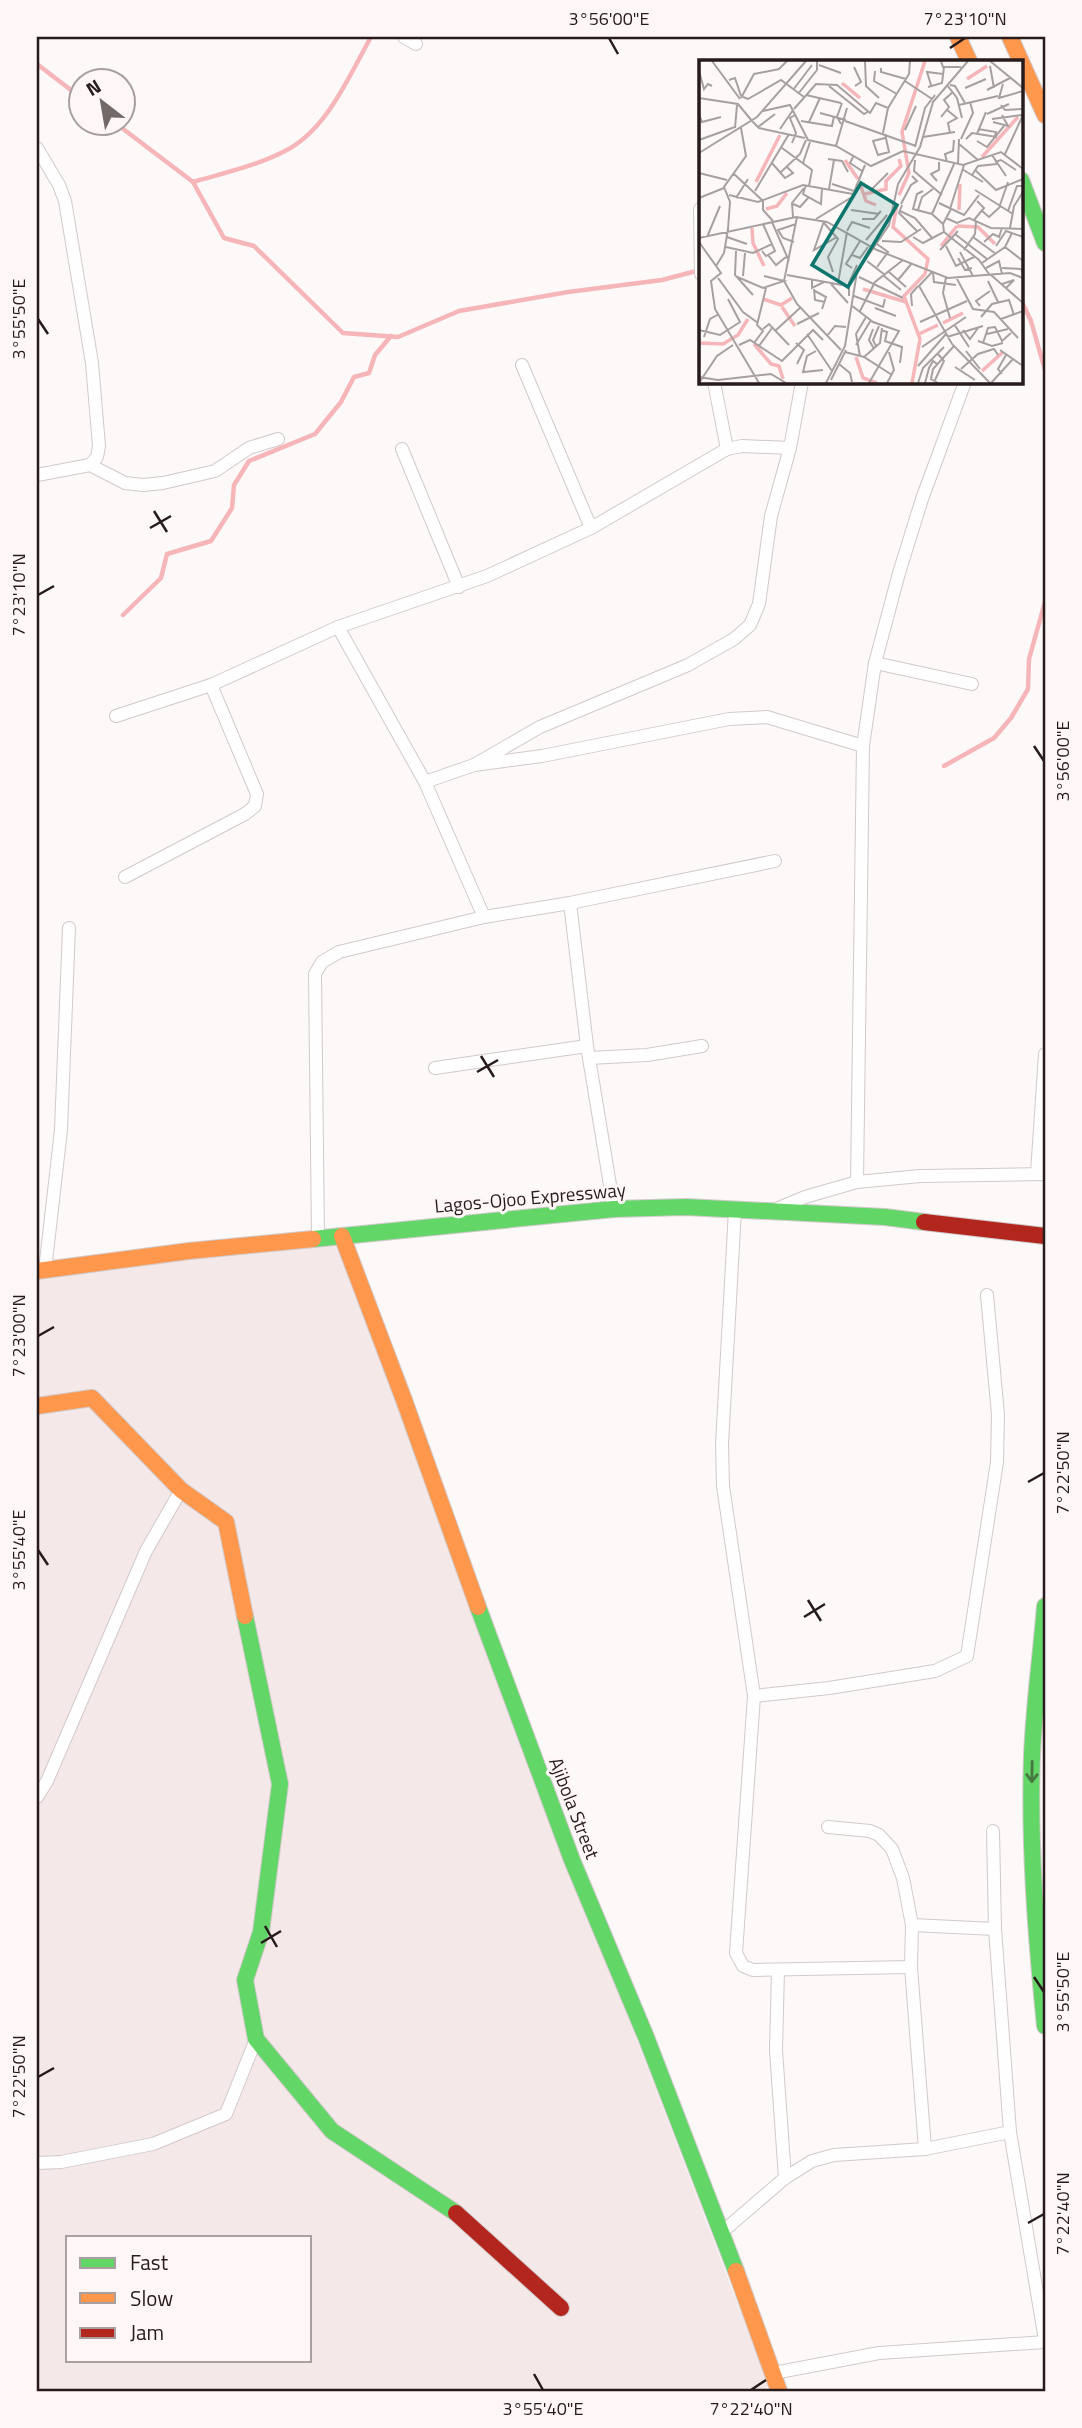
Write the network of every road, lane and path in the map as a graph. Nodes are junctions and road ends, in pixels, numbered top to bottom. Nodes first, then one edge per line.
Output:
1 (404, 37) edge
2 (958, 37) edge
3 (1010, 37) edge
4 (416, 44) dead end
5 (969, 60) edge
6 (1020, 60) edge
7 (1023, 66) edge
8 (1045, 115) edge
9 (37, 148) edge
10 (1023, 185) edge
11 (1045, 243) edge
12 (522, 365) dead end
13 (714, 383) edge
14 (802, 383) edge
15 (965, 383) edge
16 (278, 439) dead end
17 (790, 447) junction
18 (402, 449) dead end
19 (727, 449) junction
20 (90, 465) junction
21 (37, 475) edge
22 (591, 528) junction
23 (459, 587) junction
24 (338, 626) junction
25 (875, 663) junction
26 (972, 684) dead end
27 (211, 685) junction
28 (117, 716) dead end
29 (863, 746) junction
30 (474, 765) junction
31 (425, 782) junction
32 (775, 860) dead end
33 (125, 877) dead end
34 (570, 903) junction
35 (484, 917) junction
36 (69, 928) dead end
37 (702, 1045) dead end
38 (588, 1052) junction
39 (1045, 1055) edge
40 (435, 1068) dead end
41 (1041, 1173) edge
42 (856, 1182) junction
43 (614, 1209) junction
44 (735, 1210) junction
45 (770, 1212) junction
46 (1037, 1235) edge
47 (341, 1236) junction
48 (318, 1238) junction
49 (41, 1271) edge
50 (987, 1295) dead end
51 (37, 1406) edge
52 (181, 1490) junction
53 (1045, 1606) edge
54 (754, 1696) junction
55 (37, 1797) edge
56 (828, 1827) dead end
57 (993, 1831) dead end
58 (912, 1925) junction
59 (995, 1929) junction
60 (911, 1967) junction
61 (778, 1970) junction
62 (1045, 2026) edge
63 (256, 2039) junction
64 (1010, 2132) junction
65 (925, 2150) junction
66 (37, 2163) edge
67 (785, 2178) junction
68 (722, 2232) junction
69 (561, 2308) dead end
70 (1045, 2341) edge
71 (774, 2373) junction
72 (779, 2391) edge

1 - 4 street
2 - 5 main road
3 - 6 main road
7 - 8 main road
9 - 20 street
10 - 11 main road
12 - 22 street
13 - 19 street
14 - 17 street
15 - 25 street
16 - 20 street
17 - 19 street
17 - 30 street
18 - 23 street
19 - 22 street
20 - 21 street
22 - 23 street
23 - 24 street
24 - 27 street
24 - 31 street
25 - 26 street
25 - 29 street
27 - 28 street
27 - 33 street
29 - 30 street
29 - 42 street
30 - 31 street
31 - 35 street
32 - 34 street
34 - 35 street
34 - 38 street
35 - 48 street
36 - 49 street
37 - 38 street
38 - 40 street
38 - 43 street
39 - 41 street
41 - 42 street
42 - 45 street
43 - 44 main road, Lagos-Ojoo Expressway
43 - 47 main road, Lagos-Ojoo Expressway
44 - 45 main road, Lagos-Ojoo Expressway
44 - 54 street
45 - 46 main road, Lagos-Ojoo Expressway
47 - 48 main road, Lagos-Ojoo Expressway
47 - 68 main road, Ajibola Street
48 - 49 main road, Lagos-Ojoo Expressway
50 - 54 street
51 - 52 main road
52 - 55 street
52 - 63 main road
53 -> 62 main road
54 - 61 street
56 - 58 street
57 - 59 street
58 - 59 street
58 - 60 street
59 - 64 street
60 - 61 street
60 - 65 street
61 - 67 street
63 - 66 street
63 - 69 main road
64 - 65 street
64 - 70 street
65 - 67 street
67 - 68 street
68 - 71 main road, Ajibola Street
70 - 71 street
71 - 72 main road, Ajibola Street

